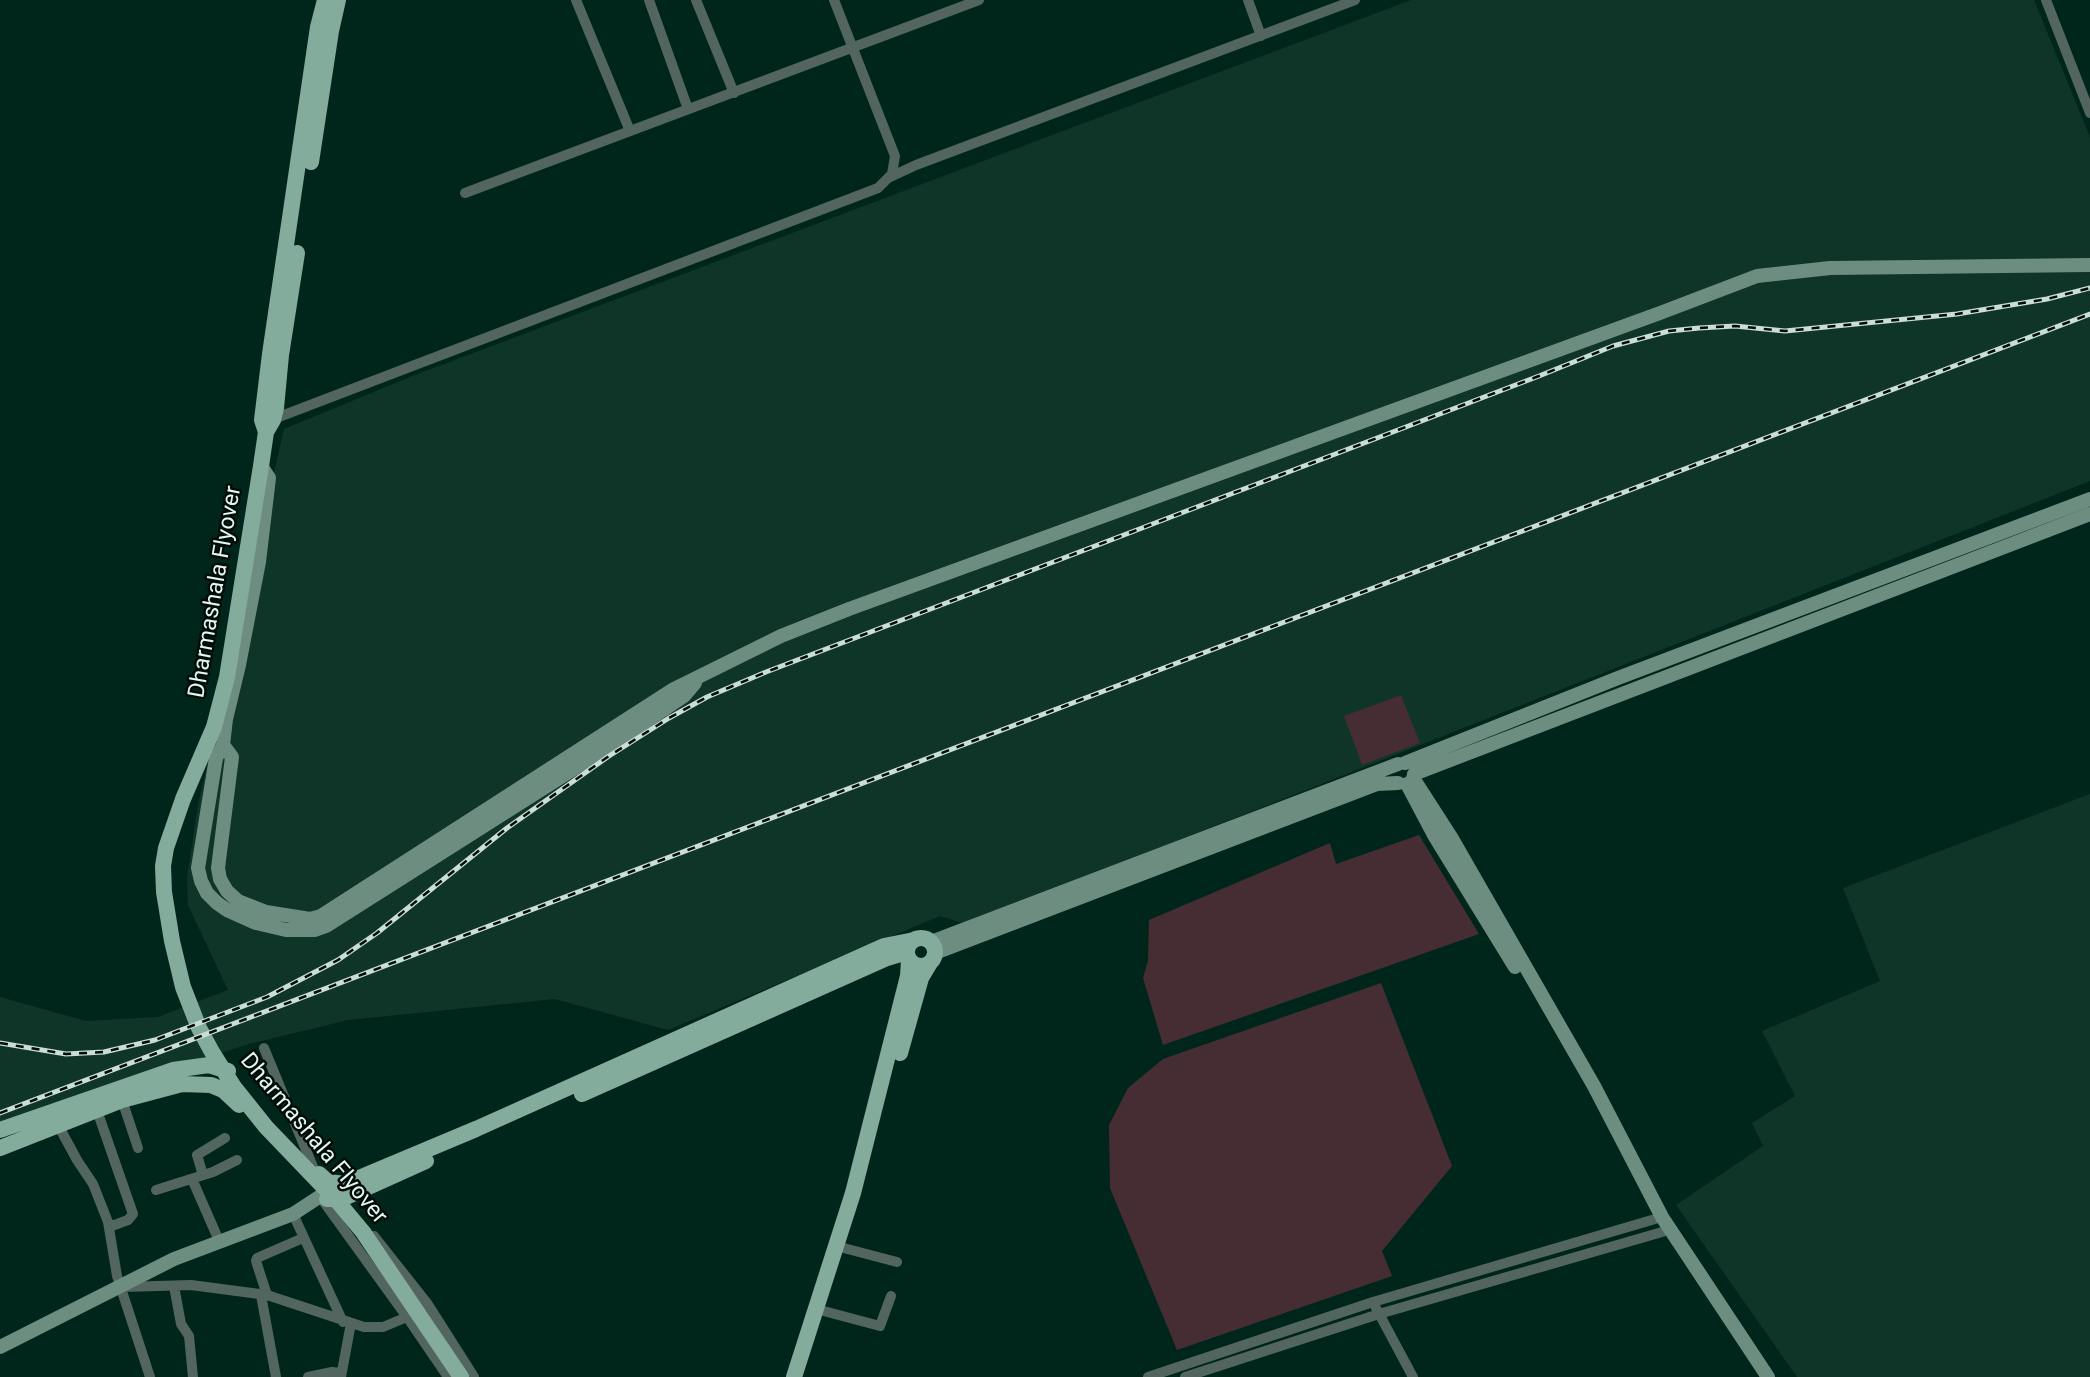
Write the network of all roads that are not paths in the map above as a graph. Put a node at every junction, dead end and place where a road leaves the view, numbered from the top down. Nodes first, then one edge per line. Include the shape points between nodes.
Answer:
1 (325, 0) edge
2 (338, 0) edge
3 (576, 0) edge
4 (649, 0) edge
5 (696, 0) edge
6 (834, 0) edge
7 (1248, 0) edge
8 (1355, 0) edge
9 (2046, 0) edge
10 (974, 1) edge
11 (1261, 36) junction
12 (852, 48) junction
13 (734, 93) junction
14 (688, 109) junction
15 (2090, 113) edge
16 (630, 131) junction
17 (888, 178) junction
18 (465, 193) dead end
19 (2090, 265) edge
20 (267, 424) junction
21 (261, 466) junction
22 (2090, 499) edge
23 (2090, 513) edge
24 (1406, 774) junction
25 (910, 951) junction
26 (932, 953) junction
27 (264, 1048) dead end
28 (122, 1100) junction
29 (100, 1119) dead end
30 (58, 1125) junction
31 (0, 1130) edge
32 (225, 1138) dead end
33 (0, 1148) edge
34 (138, 1148) dead end
35 (237, 1160) dead end
36 (313, 1167) junction
37 (198, 1177) junction
38 (156, 1190) dead end
39 (320, 1198) junction
40 (344, 1198) junction
41 (292, 1214) junction
42 (1662, 1225) junction
43 (109, 1227) junction
44 (303, 1238) junction
45 (220, 1243) junction
46 (841, 1247) junction
47 (897, 1262) dead end
48 (174, 1286) junction
49 (120, 1287) junction
50 (264, 1295) junction
51 (891, 1296) dead end
52 (1373, 1302) junction
53 (426, 1303) junction
54 (821, 1311) junction
55 (1379, 1314) junction
56 (407, 1317) junction
57 (347, 1322) junction
58 (1302, 1325) junction
59 (1306, 1337) junction
60 (0, 1348) edge
61 (341, 1375) edge
62 (150, 1377) edge
63 (192, 1377) edge
64 (276, 1377) edge
65 (308, 1377) edge
66 (448, 1377) edge
67 (461, 1377) edge
68 (474, 1377) edge
69 (794, 1377) edge
70 (806, 1377) edge
71 (1148, 1377) edge
72 (1185, 1377) edge
73 (1413, 1377) edge
74 (1758, 1377) edge
75 (1768, 1377) edge

1 - 20 main road
2 - 20 main road
3 - 16 street
4 - 14 street
5 - 13 street
6 - 12 street
7 - 11 street
8 - 11 street
9 - 15 street
10 - 12 street
11 - 17 street
12 - 13 street
12 - 17 street via 895,156
13 - 14 street
14 - 16 street
16 - 18 street
17 - 20 street via 878,188
19 - 21 street via 1830,268 1757,276 849,609 781,636 699,679 684,696 605,749 315,930 256,923 217,903 207,893 198,868 216,758 223,745 259,562 268,478
20 - 21 main road, Dharmashala Flyover
21 - 67 main road, Dharmashala Flyover via 221,705 166,848 164,892 172,941 199,1028 234,1087 363,1232
22 - 24 street via 1618,678
23 - 24 street
24 - 26 street
24 - 42 street via 1451,837 1594,1086
25 - 26 main road via 920,938
25 - 26 main road via 915,965 923,967
25 - 36 main road via 884,947 345,1184 328,1182
25 - 40 main road
25 - 46 main road via 908,976
26 - 46 main road
27 - 36 street
28 - 30 main road
28 - 34 street
28 - 39 main road via 182,1084 223,1090
29 - 43 street via 133,1214
30 - 33 main road
30 - 43 street via 93,1184
31 - 36 main road via 145,1078 209,1066 224,1069 240,1081
32 - 37 street via 197,1155
35 - 37 street
37 - 38 street
37 - 45 street
39 - 40 main road
39 - 41 street
39 - 56 street
40 - 53 street
41 - 44 street
41 - 45 street
42 - 52 street
42 - 55 street
42 - 74 street
42 - 75 street
43 - 49 street
44 - 50 street via 257,1258
44 - 57 street
45 - 49 street via 174,1259
46 - 47 street
46 - 54 main road
48 - 49 street
48 - 50 street
48 - 63 street via 181,1324 189,1336
49 - 60 street
49 - 62 street
50 - 57 street
50 - 64 street
51 - 54 street via 880,1326
52 - 55 street
52 - 58 street
53 - 56 street
53 - 68 street
54 - 69 main road
54 - 70 main road
55 - 59 street
55 - 73 street
56 - 57 street via 383,1327
56 - 66 street
57 - 61 street
58 - 59 street
58 - 71 street
59 - 72 street
61 - 65 street via 332,1372

